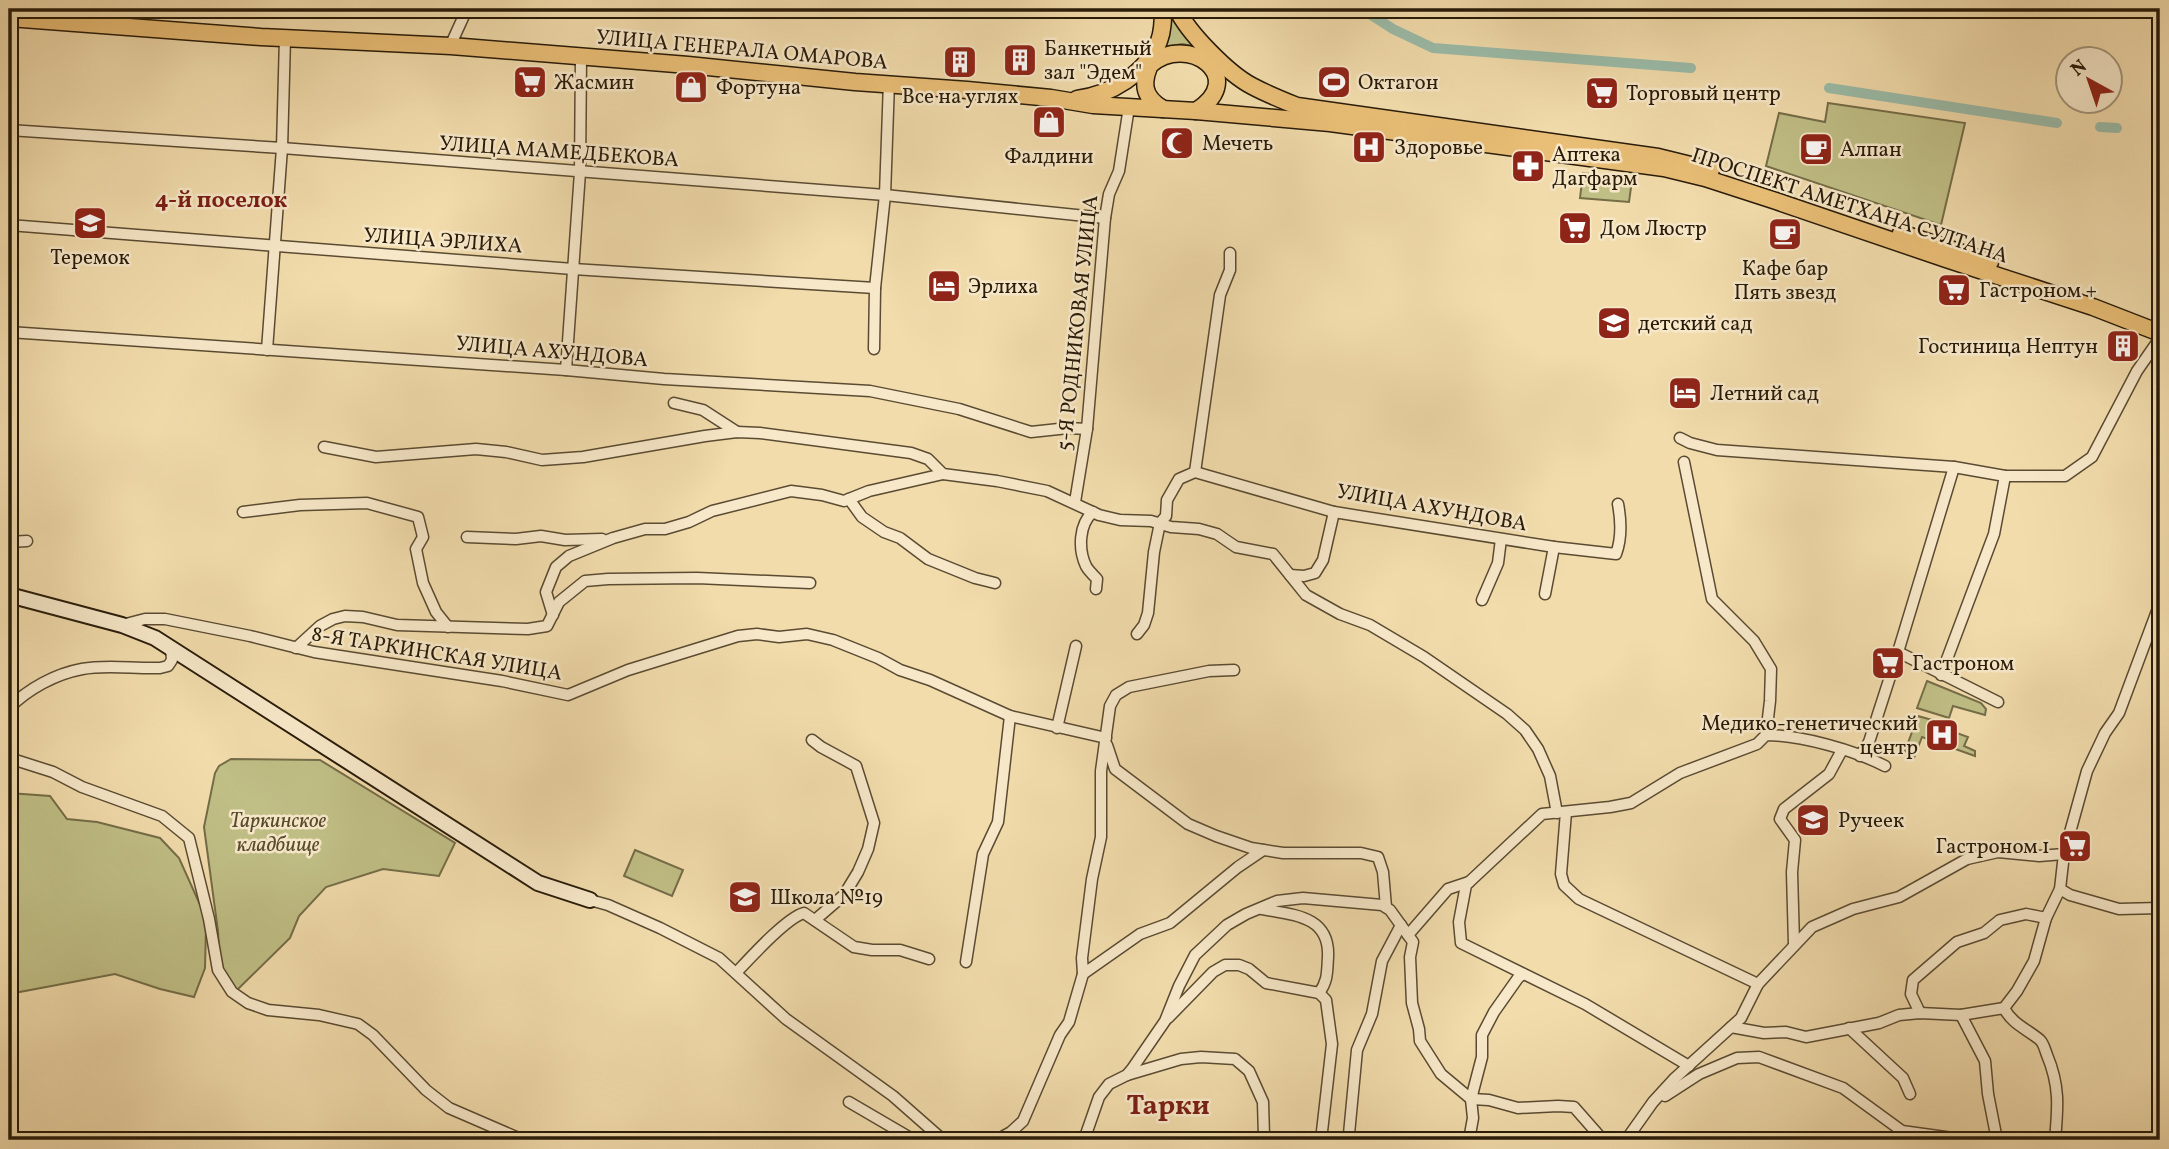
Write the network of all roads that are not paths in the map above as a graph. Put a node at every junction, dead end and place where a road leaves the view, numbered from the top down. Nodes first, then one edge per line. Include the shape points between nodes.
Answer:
1 (467, 9) edge
2 (1163, 9) edge
3 (1177, 9) edge
4 (9, 18) edge
5 (285, 38) junction
6 (451, 44) junction
7 (581, 56) junction
8 (1152, 60) junction
9 (1213, 62) junction
10 (889, 82) junction
11 (1091, 101) junction
12 (1129, 107) junction
13 (1165, 110) junction
14 (1196, 111) junction
15 (1329, 118) junction
16 (1354, 121) junction
17 (9, 131) edge
18 (282, 148) junction
19 (580, 172) junction
20 (884, 195) junction
21 (1105, 218) junction
22 (9, 225) edge
23 (275, 246) junction
24 (1230, 253) dead end
25 (573, 269) junction
26 (874, 288) junction
27 (2160, 323) edge
28 (9, 332) edge
29 (2160, 336) edge
30 (874, 349) dead end
31 (267, 350) junction
32 (566, 370) junction
33 (674, 403) dead end
34 (1087, 429) junction
35 (737, 432) junction
36 (1680, 438) dead end
37 (324, 447) dead end
38 (1684, 462) dead end
39 (1954, 467) junction
40 (1195, 472) junction
41 (943, 474) junction
42 (2005, 476) junction
43 (849, 499) junction
44 (1074, 502) junction
45 (1618, 503) dead end
46 (243, 512) dead end
47 (1093, 512) junction
48 (1334, 512) junction
49 (1160, 523) junction
50 (467, 537) dead end
51 (612, 538) junction
52 (1501, 539) junction
53 (27, 541) dead end
54 (9, 542) edge
55 (1554, 547) junction
56 (1290, 575) junction
57 (810, 583) dead end
58 (995, 583) dead end
59 (1096, 590) dead end
60 (1545, 594) dead end
61 (9, 595) edge
62 (1482, 600) dead end
63 (2160, 603) edge
64 (553, 615) junction
65 (122, 625) junction
66 (448, 627) junction
67 (1137, 634) dead end
68 (1076, 646) dead end
69 (171, 647) junction
70 (296, 648) junction
71 (1898, 652) junction
72 (1234, 670) dead end
73 (1941, 674) junction
74 (1998, 702) dead end
75 (9, 708) edge
76 (1010, 716) junction
77 (1057, 728) junction
78 (1766, 735) junction
79 (1106, 738) junction
80 (812, 740) dead end
81 (1842, 750) junction
82 (1860, 756) junction
83 (9, 758) edge
84 (1885, 766) dead end
85 (1562, 812) junction
86 (1263, 850) junction
87 (2064, 854) junction
88 (1469, 882) junction
89 (2060, 889) junction
90 (590, 900) joint
91 (1386, 907) junction
92 (1262, 908) junction
93 (2160, 908) edge
94 (2046, 918) junction
95 (815, 920) junction
96 (1401, 925) junction
97 (1408, 935) junction
98 (1794, 944) junction
99 (929, 960) dead end
100 (966, 962) dead end
101 (736, 973) junction
102 (1083, 974) junction
103 (1523, 974) junction
104 (1758, 984) junction
105 (1319, 993) junction
106 (2004, 1008) junction
107 (1920, 1013) junction
108 (1961, 1016) junction
109 (1166, 1021) junction
110 (1731, 1027) junction
111 (1849, 1028) junction
112 (1689, 1066) junction
113 (1127, 1076) junction
114 (1910, 1094) dead end
115 (1471, 1098) junction
116 (849, 1102) dead end
117 (1653, 1102) junction
118 (1941, 1138) edge
119 (523, 1140) edge
120 (914, 1140) edge
121 (943, 1140) edge
122 (997, 1140) edge
123 (1084, 1140) edge
124 (1261, 1140) edge
125 (1321, 1140) edge
126 (1350, 1140) edge
127 (1469, 1140) edge
128 (1603, 1140) edge
129 (1626, 1140) edge
130 (1967, 1140) edge
131 (1997, 1140) edge
132 (2055, 1140) edge

1 - 6 street
2 - 8 main road via 1162,31
3 - 9 main road
4 - 5 main road, УЛИЦА ГЕНЕРАЛА ОМАРОВА
5 - 6 main road, УЛИЦА ГЕНЕРАЛА ОМАРОВА
5 - 7 main road, УЛИЦА ГЕНЕРАЛА ОМАРОВА
5 - 18 street
6 - 7 main road, УЛИЦА ГЕНЕРАЛА ОМАРОВА
7 - 10 main road, УЛИЦА ГЕНЕРАЛА ОМАРОВА
7 - 19 street
8 - 9 main road via 1179,54
8 - 11 main road
8 - 13 main road via 1145,79 1149,98
9 - 14 main road via 1217,83 1212,98
9 - 15 main road via 1253,87
10 - 11 main road, УЛИЦА ГЕНЕРАЛА ОМАРОВА
10 - 20 street
11 - 12 main road, УЛИЦА ГЕНЕРАЛА ОМАРОВА
12 - 13 main road, УЛИЦА ГЕНЕРАЛА ОМАРОВА
12 - 21 street, 5-Я РОДНИКОВАЯ УЛИЦА via 1119,171
13 - 14 main road
14 - 15 main road via 1270,119
15 - 16 main road
16 - 27 main road via 1658,157 1700,166
16 - 29 main road, ПРОСПЕКТ АМЕТХАНА СУЛТАНА via 1704,178 2093,307
17 - 18 street, УЛИЦА МАМЕДБЕКОВА
18 - 19 street, УЛИЦА МАМЕДБЕКОВА
18 - 23 street
19 - 20 street, УЛИЦА МАМЕДБЕКОВА
19 - 25 street
20 - 21 street, УЛИЦА МАМЕДБЕКОВА
20 - 26 street
21 - 34 street, 5-Я РОДНИКОВАЯ УЛИЦА
22 - 23 street, УЛИЦА ЭРЛИХА
23 - 25 street, УЛИЦА ЭРЛИХА
23 - 31 street
24 - 40 street
25 - 26 street, УЛИЦА ЭРЛИХА
25 - 32 street
26 - 30 street
28 - 31 street, УЛИЦА АХУНДОВА
29 - 42 street via 2092,457 2065,476
31 - 32 street, УЛИЦА АХУНДОВА
32 - 34 street, УЛИЦА АХУНДОВА via 870,391 959,409 1031,432
33 - 35 street via 703,410
34 - 44 street, 5-Я РОДНИКОВАЯ УЛИЦА
35 - 37 street via 542,460 476,449 376,457
35 - 41 street via 911,453 928,459
36 - 39 street via 1717,450
38 - 78 street via 1712,599 1754,641 1771,669
39 - 42 street
39 - 71 street
40 - 48 street, УЛИЦА АХУНДОВА
40 - 49 street via 1179,479
41 - 43 street
41 - 44 street via 1047,491
42 - 73 street via 1994,534
43 - 51 street via 791,491 712,511 666,529
43 - 58 street via 862,517 928,559
44 - 47 street
45 - 55 street, УЛИЦА АХУНДОВА via 1621,520 1616,554
46 - 66 street via 367,503 418,517 423,537 416,549 423,583
47 - 49 street via 1120,520
47 - 59 street via 1082,527 1082,548 1086,566 1097,579
48 - 52 street, УЛИЦА АХУНДОВА
48 - 56 street via 1323,560 1315,573
49 - 56 street via 1199,529 1236,547 1273,554
49 - 67 street via 1148,613
50 - 51 street
51 - 64 street via 569,556 556,567 547,592
52 - 55 street, УЛИЦА АХУНДОВА
52 - 62 street via 1498,563
53 - 54 street
55 - 60 street
56 - 85 street via 1306,595 1370,625 1507,714 1538,749
57 - 64 street via 685,578 585,581 559,602
61 - 65 street
63 - 87 street via 2119,713 2087,771
64 - 66 street via 547,626 528,629
65 - 69 street
65 - 70 street, 8-Я ТАРКИНСКАЯ УЛИЦА via 165,619
66 - 70 street via 345,616 320,626
68 - 77 street
69 - 75 street via 168,666 80,669 43,682
69 - 90 street via 538,883
70 - 76 street, 8-Я ТАРКИНСКАЯ УЛИЦА via 568,695 628,670 738,636 807,634 878,658
71 - 73 street
71 - 82 street
72 - 79 street via 1129,687 1116,695 1111,706
73 - 74 street
76 - 77 street, 8-Я ТАРКИНСКАЯ УЛИЦА
76 - 100 street via 998,822 984,854
77 - 79 street, 8-Я ТАРКИНСКАЯ УЛИЦА
78 - 81 street
78 - 85 street via 1757,744 1680,773 1631,803
79 - 86 street via 1115,769 1188,824
79 - 102 street via 1101,837
80 - 95 street via 856,766 874,823 858,872 844,895
81 - 82 street
81 - 98 street via 1829,774 1784,809 1780,819 1795,840
82 - 84 street
83 - 119 street via 162,816 189,838 218,970 232,992 268,1010 358,1024 449,1108
85 - 88 street via 1542,814
85 - 104 street via 1561,874 1564,885 1578,899
86 - 91 street via 1378,857
86 - 102 street via 1170,923 1140,934
87 - 89 street
87 - 98 street via 1998,852 1967,859 1899,897 1827,919
88 - 97 street via 1448,889
88 - 103 street via 1459,922 1461,943
89 - 93 street via 2119,909
89 - 94 street
90 - 101 street via 660,928 719,958
91 - 92 street via 1303,898
91 - 96 street
92 - 105 street via 1299,916 1320,927 1329,942 1327,982
92 - 109 street via 1227,925 1195,956
94 - 106 street via 2034,961
94 - 107 street via 2026,914 2000,920 1984,933 1956,942 1913,980 1911,994
95 - 99 street via 854,947 900,950
95 - 101 street via 804,913 797,915
96 - 97 street
96 - 126 street via 1382,961 1372,1014 1357,1050
97 - 115 street via 1413,943 1409,957 1412,1003 1420,1041 1441,1074
98 - 104 street
101 - 121 street via 786,1019 893,1096
102 - 122 street via 1069,1022 1023,1121
103 - 112 street via 1585,1004
103 - 115 street via 1482,1035 1482,1057
104 - 110 street via 1741,1018
105 - 109 street via 1266,983 1239,965 1225,965
105 - 125 street via 1326,1000 1332,1044
106 - 108 street
106 - 132 street via 2042,1042 2051,1064 2058,1089
107 - 108 street
107 - 111 street
108 - 131 street via 1985,1061
109 - 113 street
110 - 111 street via 1806,1037
110 - 112 street
111 - 114 street via 1903,1078
112 - 117 street
113 - 123 street via 1109,1084 1099,1097
113 - 124 street via 1181,1059 1235,1059 1249,1071 1263,1102
115 - 127 street
115 - 128 street via 1518,1108 1574,1107
116 - 120 street
117 - 118 street via 1699,1073 1737,1058 1759,1057 1843,1088 1902,1131
117 - 129 street
118 - 130 street

